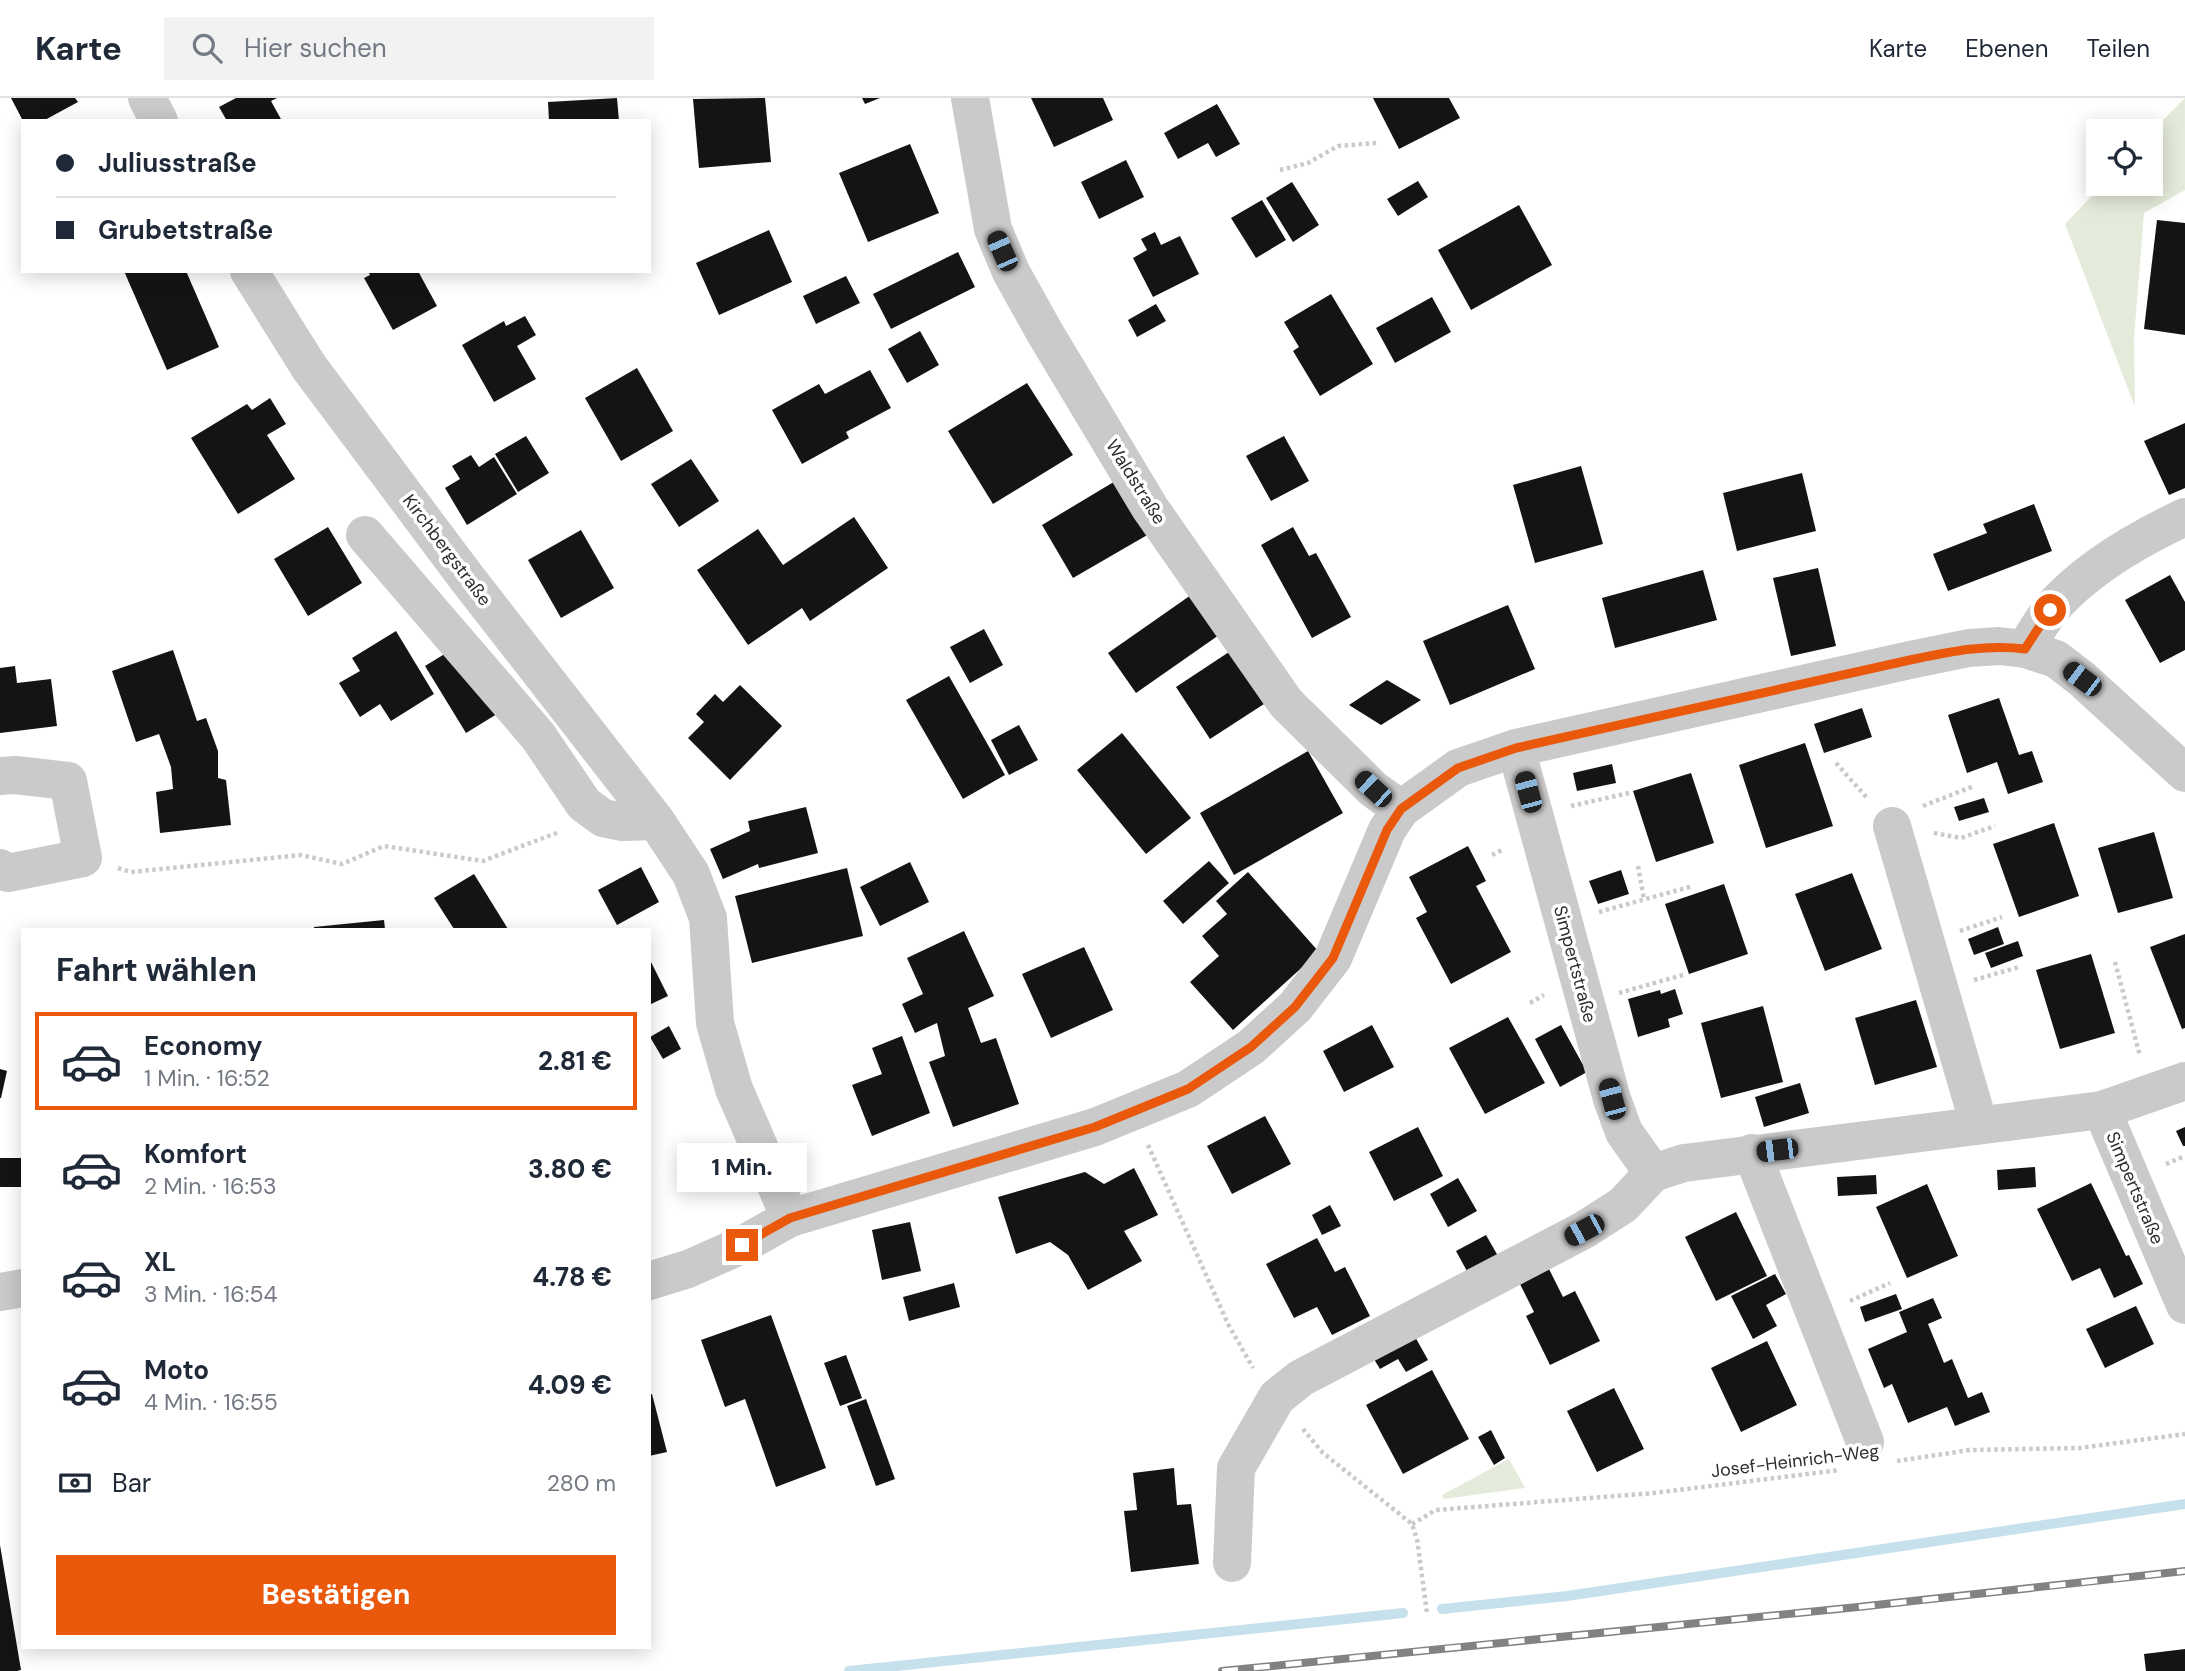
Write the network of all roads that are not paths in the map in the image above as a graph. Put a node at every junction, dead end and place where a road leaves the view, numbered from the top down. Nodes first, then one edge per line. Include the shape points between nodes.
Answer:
1 (147, 98) edge
2 (970, 98) edge
3 (158, 119) edge
4 (250, 273) edge
5 (2185, 516) edge
6 (365, 535) dead end
7 (2025, 649) junction
8 (1516, 748) junction
9 (2185, 773) edge
10 (0, 776) edge
11 (1401, 809) junction
12 (656, 821) junction
13 (1892, 826) road end
14 (0, 868) edge
15 (2167, 1087) edge
16 (2102, 1110) junction
17 (1979, 1125) junction
18 (1752, 1153) junction
19 (1653, 1173) junction
20 (790, 1218) junction
21 (651, 1279) edge
22 (21, 1288) edge
23 (0, 1292) edge
24 (2185, 1305) edge
25 (1866, 1458) road end
26 (1233, 1563) dead end

1 - 3 street
2 - 11 street, Waldstraße via 993,229 1007,261 1150,508 1286,703 1373,789
4 - 12 street, Kirchbergstraße via 309,366
5 - 7 street via 2075,584 2050,610
6 - 12 street via 538,736 584,804 603,818
7 - 8 street via 1999,646 1934,655
7 - 9 street via 2056,659 2082,679
8 - 11 street via 1458,768
8 - 19 street, Simpertstraße via 1612,1099 1624,1132
10 - 14 street via 68,782 83,858 8,873
11 - 20 street via 1383,838 1333,958 1295,1007 1251,1047 1188,1089 1133,1112
12 - 20 street, Kirchbergstraße via 691,874 708,918 715,1023 733,1089
13 - 17 street
15 - 16 street, Simpertstraße
16 - 17 street, Simpertstraße
16 - 24 street, Simpertstraße
17 - 18 street, Simpertstraße
18 - 19 street, Simpertstraße via 1684,1163
18 - 25 street
19 - 26 street, Simpertstraße via 1623,1205 1584,1230 1301,1378 1277,1397 1236,1468
20 - 21 street via 688,1269
22 - 23 street

